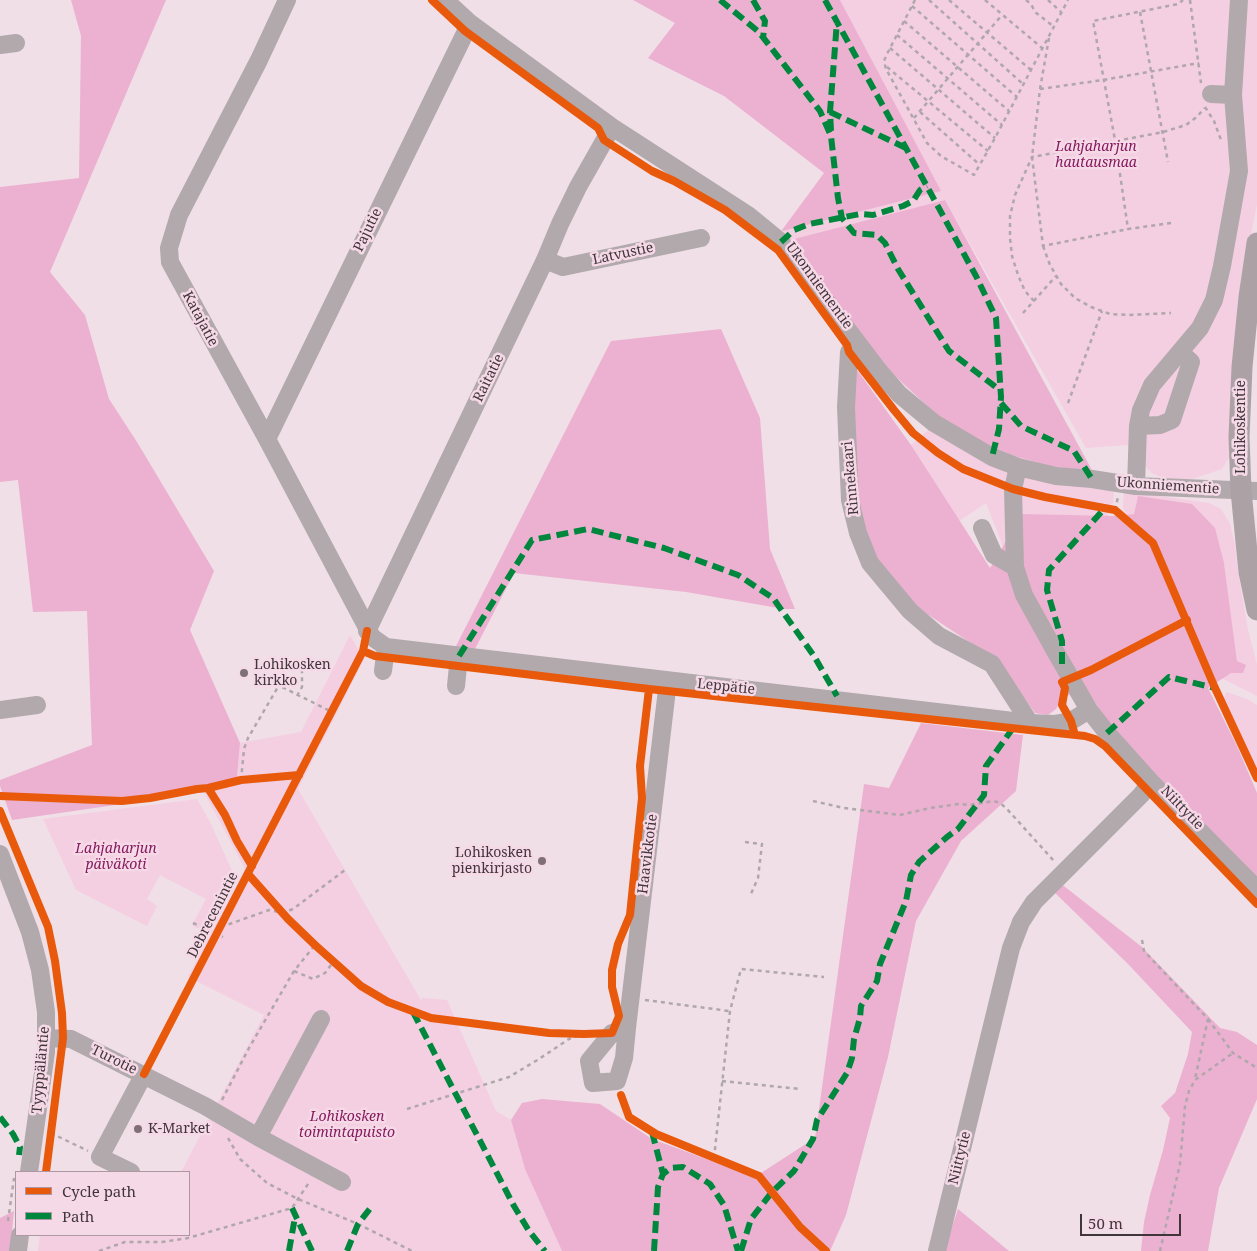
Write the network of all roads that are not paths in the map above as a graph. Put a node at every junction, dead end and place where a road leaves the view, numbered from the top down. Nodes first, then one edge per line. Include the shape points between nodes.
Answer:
1 (287, 0) edge
2 (445, 0) edge
3 (1239, 0) edge
4 (470, 23) junction
5 (1233, 95) junction
6 (1206, 98) road end
7 (612, 127) junction
8 (701, 238) dead end
9 (1257, 243) edge
10 (545, 260) junction
11 (858, 343) junction
12 (1180, 352) junction
13 (1138, 426) junction
14 (267, 439) junction
15 (1018, 467) junction
16 (1127, 484) junction
17 (1249, 491) edge
18 (982, 528) dead end
19 (1015, 567) junction
20 (1257, 610) edge
21 (367, 631) junction
22 (386, 647) junction
23 (459, 656) junction
24 (383, 671) dead end
25 (668, 681) junction
26 (456, 686) dead end
27 (37, 705) dead end
28 (0, 710) edge
29 (1089, 710) junction
30 (1030, 723) junction
31 (1151, 782) junction
32 (0, 854) edge
33 (1257, 889) edge
34 (321, 1018) dead end
35 (620, 1030) junction
36 (47, 1038) junction
37 (144, 1074) junction
38 (258, 1137) junction
39 (22, 1171) edge
40 (129, 1171) edge
41 (342, 1182) dead end
42 (20, 1236) edge
43 (18, 1251) edge
44 (937, 1251) edge

1 - 14 street, Katajatie via 260,60 179,215 169,248 170,262
2 - 4 street, Ukonniementie
3 - 5 street
4 - 7 street, Ukonniementie
4 - 14 street, Pajutie
5 - 6 street
5 - 12 street via 1239,171 1222,266 1214,300 1200,328
7 - 10 street, Raitatie via 578,187
7 - 11 street, Ukonniementie via 748,216 780,242
8 - 10 street, Latvustie via 563,267
9 - 17 main road, Lohikoskentie via 1242,367 1239,437
10 - 21 street, Raitatie
11 - 15 street, Ukonniementie via 899,394 934,422 992,456
11 - 30 street, Rinnekaari via 849,352 846,407 850,500 870,563 910,611 939,636 992,664
12 - 13 street via 1152,385
12 - 13 street via 1190,362 1172,420 1160,425
13 - 16 street
14 - 21 street, Katajatie
15 - 16 street, Ukonniementie via 1056,476
15 - 19 street, Niittytie via 1013,488
16 - 17 street, Ukonniementie
17 - 20 main road, Lohikoskentie via 1249,572
18 - 19 street via 994,555
19 - 29 street, Niittytie via 1024,595
21 - 22 street
22 - 23 street, Leppätie
22 - 24 street
23 - 25 street, Leppätie
23 - 26 street
25 - 30 street, Leppätie
25 - 35 street, Haavikkotie via 631,998
27 - 28 street
29 - 30 street, Leppätie via 1071,721
29 - 31 street, Niittytie
31 - 33 street, Niittytie
31 - 44 street, Niittytie via 1034,902 1021,922 1011,948
32 - 36 street, Tyyppäläntie via 23,910 37,958
34 - 38 street
35 - 35 street, Haavikkotie via 624,1058 619,1088 592,1082 589,1061
36 - 37 street, Turotie via 71,1039
36 - 39 street, Tyyppäläntie
37 - 38 street, Turotie
37 - 40 street via 100,1157
38 - 41 street, Turotie
42 - 43 street

